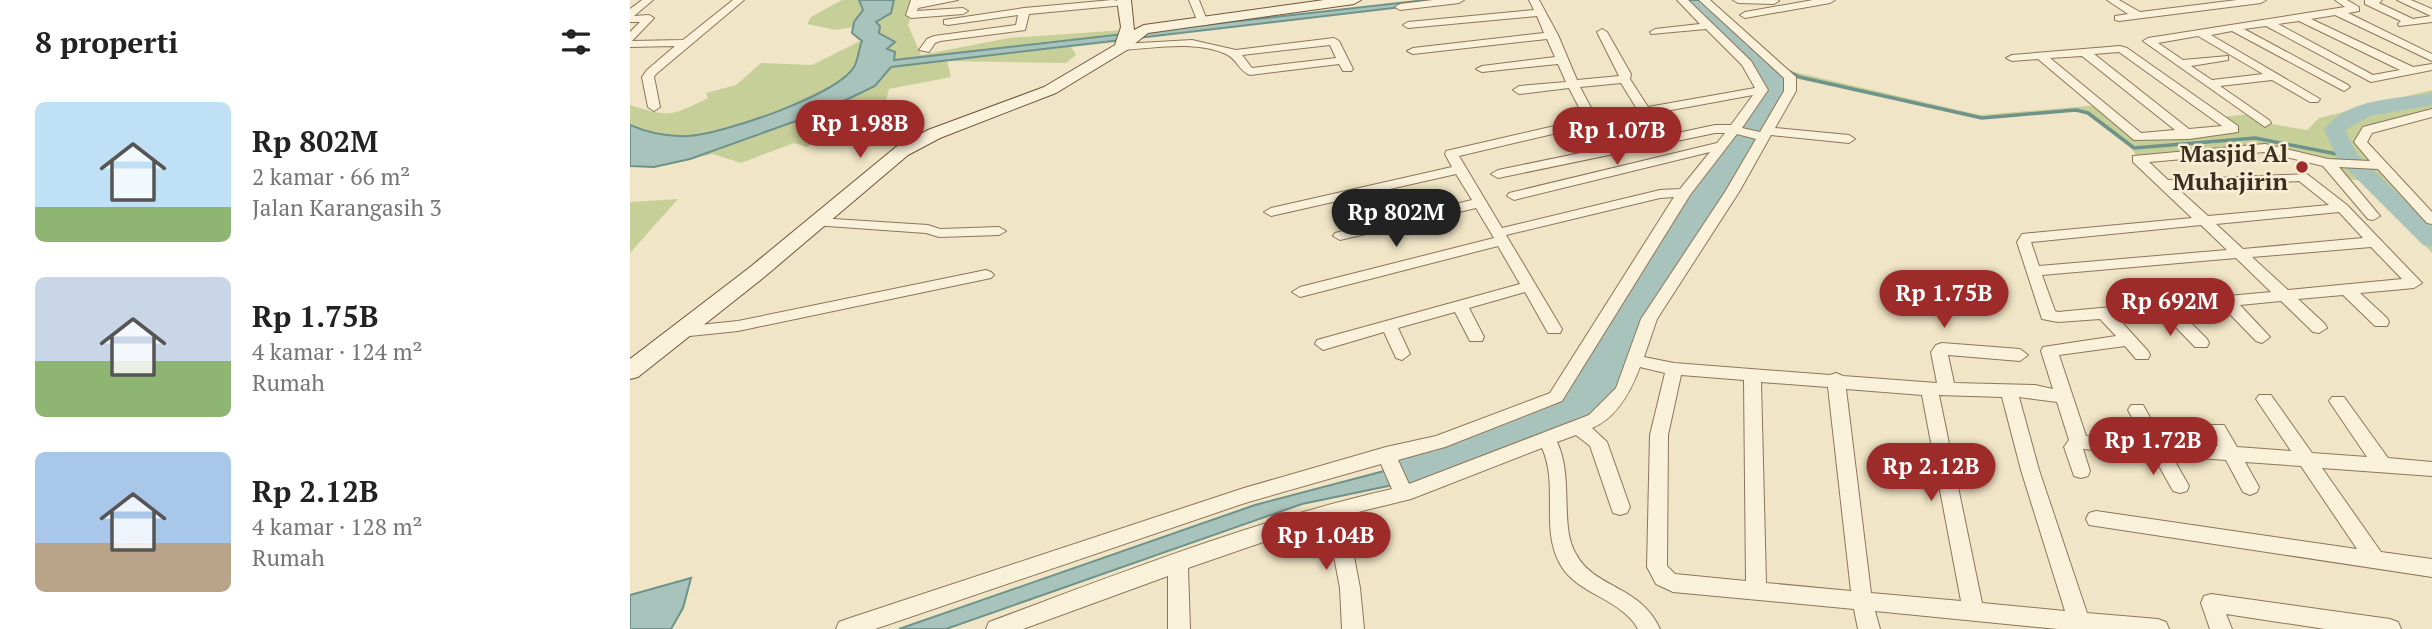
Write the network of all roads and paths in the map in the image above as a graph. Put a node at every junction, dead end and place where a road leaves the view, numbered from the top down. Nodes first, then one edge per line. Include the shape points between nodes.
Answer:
1 (648, 0) edge
2 (739, 0) edge
3 (953, 0) edge
4 (1194, 0) edge
5 (1354, 0) edge
6 (1459, 0) edge
7 (1534, 0) edge
8 (1682, 0) edge
9 (1704, 0) edge
10 (1830, 0) edge
11 (2112, 0) edge
12 (2261, 0) edge
13 (2340, 0) edge
14 (2377, 0) edge
15 (2402, 0) edge
16 (1124, 1) edge
17 (1438, 1) edge
18 (1744, 1) edge
19 (915, 3) edge
20 (1810, 3) junction
21 (1400, 7) dead end
22 (990, 9) dead end
23 (1024, 11) junction
24 (1541, 13) junction
25 (2339, 13) junction
26 (2137, 15) junction
27 (2432, 16) edge
28 (630, 17) edge
29 (2119, 18) dead end
30 (2301, 18) junction
31 (948, 22) dead end
32 (2411, 22) junction
33 (1203, 23) junction
34 (2268, 23) junction
35 (1408, 25) dead end
36 (1709, 26) junction
37 (2395, 26) dead end
38 (1128, 27) junction
39 (2234, 28) junction
40 (1602, 32) dead end
41 (1656, 32) dead end
42 (2200, 33) junction
43 (1553, 35) junction
44 (630, 38) edge
45 (684, 43) junction
46 (630, 44) edge
47 (1122, 47) junction
48 (925, 50) dead end
49 (1413, 51) dead end
50 (2084, 52) junction
51 (1235, 53) junction
52 (2041, 56) junction
53 (2012, 58) dead end
54 (2224, 58) dead end
55 (2432, 58) edge
56 (1561, 60) junction
57 (2180, 64) junction
58 (2432, 67) edge
59 (1482, 69) dead end
60 (2411, 71) junction
61 (2275, 76) junction
62 (1624, 79) junction
63 (2210, 84) junction
64 (1571, 86) junction
65 (2344, 88) dead end
66 (1519, 90) dead end
67 (1762, 90) junction
68 (2314, 99) dead end
69 (654, 107) dead end
70 (1643, 111) junction
71 (2432, 116) edge
72 (1592, 121) junction
73 (2265, 123) dead end
74 (2406, 123) dead end
75 (1577, 125) junction
76 (1732, 129) junction
77 (1766, 134) junction
78 (1849, 139) dead end
79 (2197, 142) junction
80 (1720, 146) junction
81 (1593, 155) junction
82 (2334, 164) junction
83 (2378, 165) junction
84 (1459, 169) junction
85 (1498, 174) dead end
86 (1602, 174) junction
87 (2165, 184) junction
88 (1684, 193) junction
89 (1514, 196) dead end
90 (1478, 203) junction
91 (2342, 208) junction
92 (1271, 212) dead end
93 (2372, 216) dead end
94 (2432, 219) edge
95 (2203, 220) junction
96 (818, 222) junction
97 (999, 231) dead end
98 (1340, 236) dead end
99 (1499, 237) junction
100 (2374, 242) junction
101 (2239, 254) junction
102 (2034, 271) junction
103 (986, 275) dead end
104 (1529, 286) junction
105 (2347, 290) junction
106 (1300, 292) dead end
107 (2285, 296) junction
108 (2227, 301) junction
109 (1460, 306) junction
110 (2166, 307) junction
111 (2104, 313) junction
112 (2381, 322) dead end
113 (1389, 327) junction
114 (2319, 328) dead end
115 (1554, 329) dead end
116 (680, 332) junction
117 (1476, 337) dead end
118 (2262, 337) dead end
119 (2129, 340) junction
120 (2201, 343) dead end
121 (1322, 344) dead end
122 (1402, 354) dead end
123 (2020, 355) dead end
124 (2142, 355) dead end
125 (1637, 360) junction
126 (1674, 369) junction
127 (630, 370) edge
128 (1752, 375) junction
129 (1836, 379) junction
130 (1938, 389) junction
131 (2009, 392) junction
132 (2063, 397) junction
133 (2265, 399) dead end
134 (2338, 401) dead end
135 (2137, 410) dead end
136 (1578, 427) junction
137 (2218, 430) dead end
138 (1547, 439) junction
139 (2079, 442) junction
140 (2161, 450) junction
141 (2231, 451) junction
142 (1386, 454) junction
143 (2307, 457) junction
144 (2381, 462) junction
145 (2432, 468) edge
146 (2081, 471) dead end
147 (2180, 486) dead end
148 (2250, 487) dead end
149 (1404, 494) junction
150 (1620, 507) dead end
151 (1335, 510) junction
152 (2096, 519) dead end
153 (2375, 559) junction
154 (1178, 564) junction
155 (2432, 568) edge
156 (1756, 589) junction
157 (1862, 600) junction
158 (1973, 610) junction
159 (2079, 622) junction
160 (2036, 624) edge
161 (2331, 624) edge
162 (847, 629) edge
163 (997, 629) edge
164 (1179, 629) edge
165 (1353, 629) edge
166 (1649, 629) edge
167 (1869, 629) edge
168 (2158, 629) edge
169 (2221, 629) edge
170 (2390, 629) edge

1 - 28 street
2 - 45 street via 721,19
3 - 19 street
4 - 33 street
5 - 33 street
6 - 17 street
7 - 24 street
8 - 36 street
9 - 77 street via 1790,77 1789,94
10 - 20 street
11 - 26 street
12 - 26 street
13 - 25 street via 2355,9
14 - 32 street via 2370,2
15 - 27 street
16 - 23 street
16 - 38 street
17 - 21 street
18 - 20 street
18 - 20 street via 1751,14
19 - 22 street via 911,15
23 - 31 street
23 - 48 street via 1021,28 934,39
24 - 35 street
24 - 43 street
25 - 30 street
25 - 55 street
26 - 29 street
27 - 32 street
28 - 44 street via 649,18
30 - 34 street
30 - 60 street
32 - 37 street
33 - 38 street
33 - 47 street via 1144,29
34 - 39 street
34 - 60 street via 2371,79
36 - 41 street
36 - 67 street via 1747,63
38 - 47 street
39 - 42 street
39 - 65 street
40 - 62 street
42 - 57 street via 2148,41
42 - 61 street
43 - 49 street
43 - 56 street
45 - 46 street
45 - 69 street via 648,76
47 - 51 street via 1197,45
47 - 96 street via 1050,90 915,142
50 - 52 street
50 - 79 street
50 - 79 street via 2127,51 2234,129
51 - 51 street via 1250,72 1345,64 1336,43 1328,41
52 - 53 street
52 - 79 street via 2138,137
54 - 57 street
56 - 59 street
56 - 64 street
57 - 63 street
58 - 60 street
61 - 63 street
61 - 68 street
62 - 64 street
62 - 70 street
63 - 73 street
64 - 66 street
64 - 72 street
67 - 70 street
67 - 76 street
70 - 72 street
71 - 74 street
71 - 83 street via 2385,124 2361,136 2360,142
72 - 75 street
75 - 81 street
75 - 84 street via 1456,152 1451,157
76 - 77 street
76 - 80 street
76 - 81 street
77 - 78 street
77 - 125 street via 1649,319
79 - 82 street via 2265,148
79 - 87 street via 2138,159
80 - 86 street
80 - 88 street
81 - 85 street
81 - 86 street
82 - 83 street
82 - 93 street
83 - 94 street
84 - 90 street
84 - 92 street
86 - 89 street
87 - 91 street via 2295,175
87 - 95 street
88 - 99 street via 1660,194
88 - 142 street via 1556,397 1439,442
90 - 98 street
90 - 99 street
91 - 95 street
91 - 100 street
95 - 101 street
95 - 102 street via 2027,237 2024,242
96 - 97 street via 939,233
96 - 116 street
99 - 104 street
99 - 106 street
100 - 101 street
100 - 105 street via 2414,283
101 - 102 street
101 - 107 street
102 - 111 street via 2050,316
103 - 116 street via 738,326
104 - 109 street
104 - 115 street
105 - 107 street
105 - 112 street
107 - 108 street
107 - 114 street
108 - 110 street
108 - 118 street
109 - 113 street
109 - 117 street
110 - 111 street
110 - 120 street
111 - 119 street
113 - 121 street
113 - 122 street
116 - 127 street
119 - 124 street
119 - 132 street via 2049,351
123 - 130 street via 1942,349
125 - 126 street
125 - 136 street via 1623,391 1595,420
126 - 128 street
126 - 156 street via 1659,435 1657,567 1663,578 1673,583
128 - 129 street
128 - 156 street
129 - 130 street
129 - 157 street
130 - 131 street
130 - 158 street
131 - 132 street
131 - 159 street
132 - 139 street
133 - 143 street
134 - 144 street
135 - 140 street
136 - 138 street
136 - 150 street via 1598,442
137 - 141 street
138 - 149 street
138 - 166 street via 1556,455 1563,545 1569,561 1634,607
139 - 140 street
139 - 146 street via 2073,447
140 - 141 street
140 - 147 street
141 - 143 street
141 - 148 street
142 - 149 street
142 - 162 street via 1244,496
143 - 144 street
143 - 153 street
144 - 145 street
149 - 151 street
151 - 154 street
151 - 165 street
152 - 153 street
153 - 155 street
154 - 163 street
154 - 164 street
156 - 157 street
157 - 158 street
157 - 167 street
158 - 160 street
159 - 160 street
159 - 168 street
161 - 169 street via 2211,603
161 - 170 street

